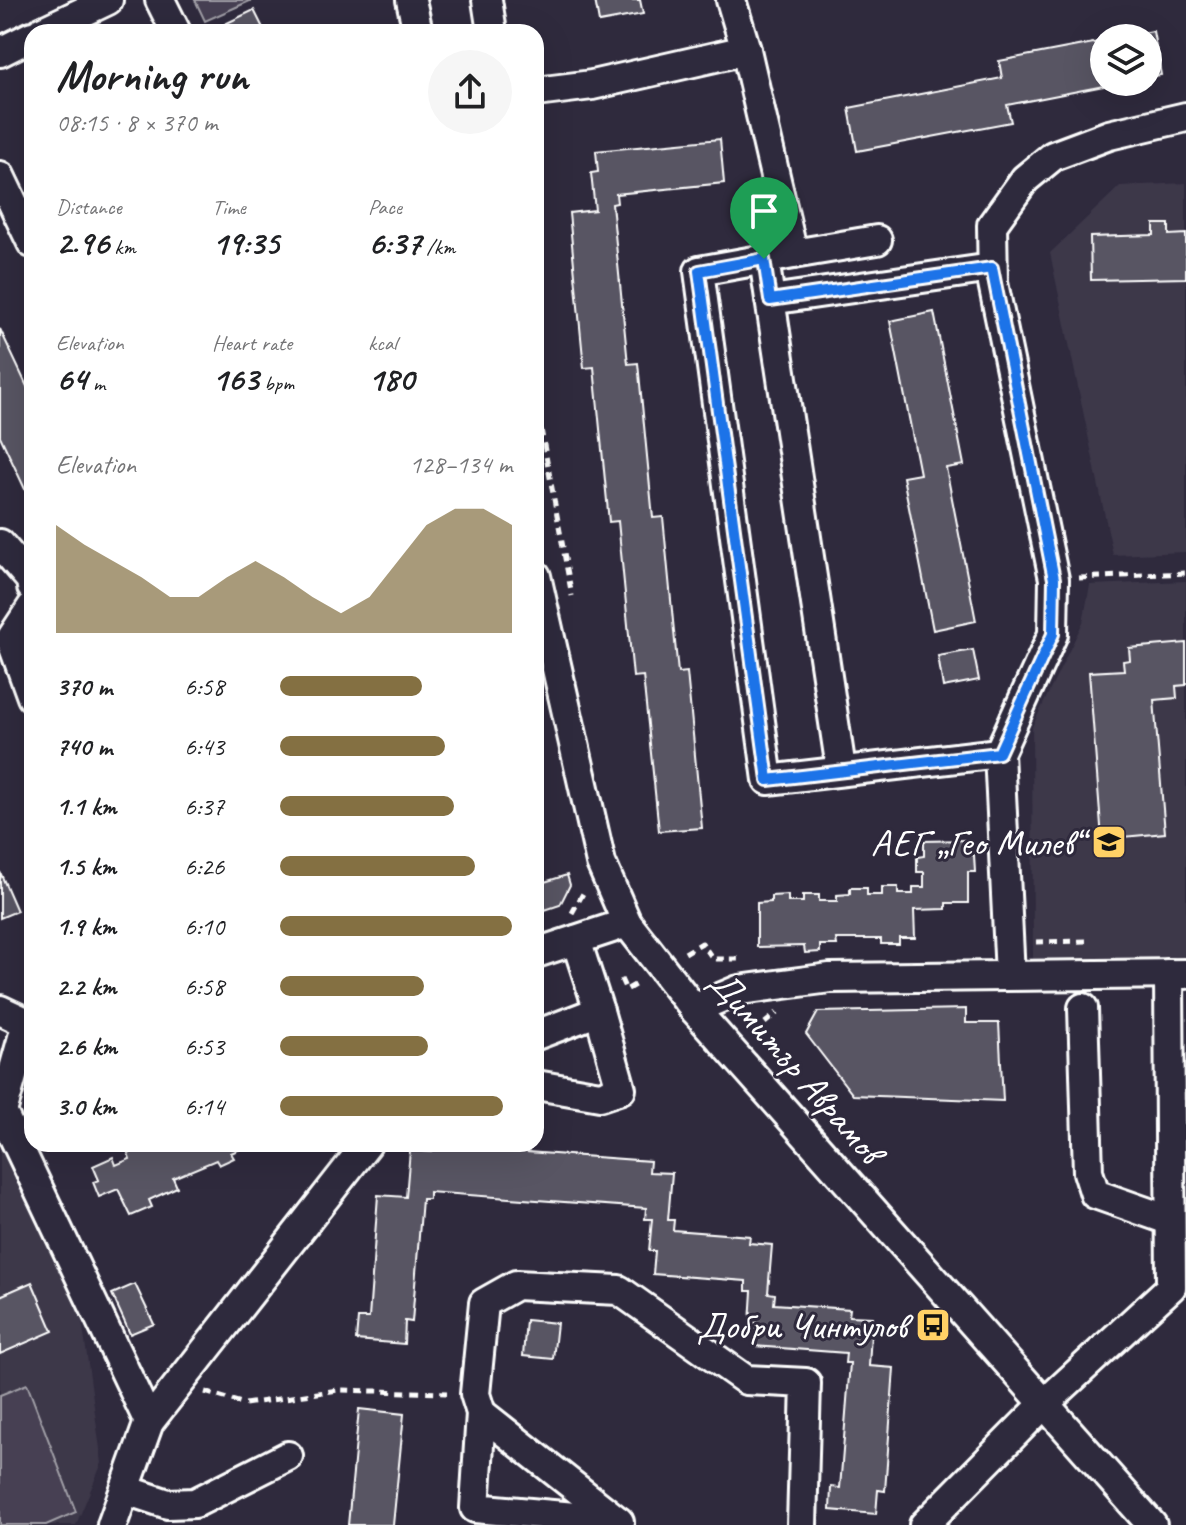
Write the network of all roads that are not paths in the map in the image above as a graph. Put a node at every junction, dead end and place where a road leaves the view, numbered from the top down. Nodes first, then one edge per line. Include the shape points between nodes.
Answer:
1 (108, 0) edge
2 (160, 0) edge
3 (411, 0) edge
4 (487, 0) edge
5 (731, 0) edge
6 (58, 24) edge
7 (172, 24) edge
8 (416, 24) edge
9 (491, 24) edge
10 (24, 40) edge
11 (746, 50) junction
12 (0, 52) edge
13 (544, 91) edge
14 (1186, 117) edge
15 (2, 186) edge
16 (24, 228) edge
17 (877, 240) dead end
18 (793, 254) junction
19 (764, 259) junction
20 (992, 268) junction
21 (770, 300) junction
22 (0, 544) edge
23 (24, 572) edge
24 (544, 611) edge
25 (24, 619) edge
26 (24, 675) edge
27 (999, 753) junction
28 (841, 769) junction
29 (627, 923) junction
30 (576, 940) junction
31 (544, 950) edge
32 (1177, 974) edge
33 (1010, 975) junction
34 (1083, 1008) dead end
35 (694, 1009) junction
36 (0, 1010) edge
37 (599, 1011) junction
38 (24, 1021) edge
39 (544, 1032) edge
40 (24, 1043) edge
41 (544, 1086) edge
42 (361, 1152) edge
43 (1169, 1220) junction
44 (478, 1403) junction
45 (1044, 1404) junction
46 (149, 1422) junction
47 (288, 1456) dead end
48 (126, 1490) junction
49 (620, 1523) edge
50 (112, 1525) edge
51 (802, 1525) edge
52 (924, 1525) edge
53 (1152, 1525) edge

1 - 6 street
2 - 7 street
3 - 8 street
4 - 9 street
5 - 11 street
10 - 12 street
11 - 13 street
11 - 18 street
14 - 20 street via 1109,135 1053,156 1025,179 992,225
15 - 16 street
17 - 18 street
18 - 19 street
19 - 21 street
19 - 28 street via 699,271 768,780
20 - 21 street
20 - 27 street via 1054,579 1053,634
21 - 28 street
22 - 23 street
24 - 29 street, Димитър Аврамов via 601,863
25 - 26 street via 11,639
27 - 28 street
27 - 33 street
29 - 30 street
29 - 35 street, Димитър Аврамов
30 - 31 street
30 - 37 street
32 - 33 street
32 - 43 street
33 - 35 street via 830,978 739,990
34 - 43 street via 1088,1172 1095,1194
35 - 45 street, Димитър Аврамов
36 - 38 street
37 - 39 street
37 - 41 street via 621,1089 600,1096
40 - 46 street via 2,1112
42 - 46 street
43 - 45 street via 1171,1287
44 - 49 street
44 - 49 street via 475,1508
44 - 51 street via 484,1303 516,1285 619,1290 746,1380 806,1383
45 - 52 street
45 - 53 street, Димитър Аврамов
46 - 48 street
47 - 48 street via 195,1503 168,1504
48 - 50 street

